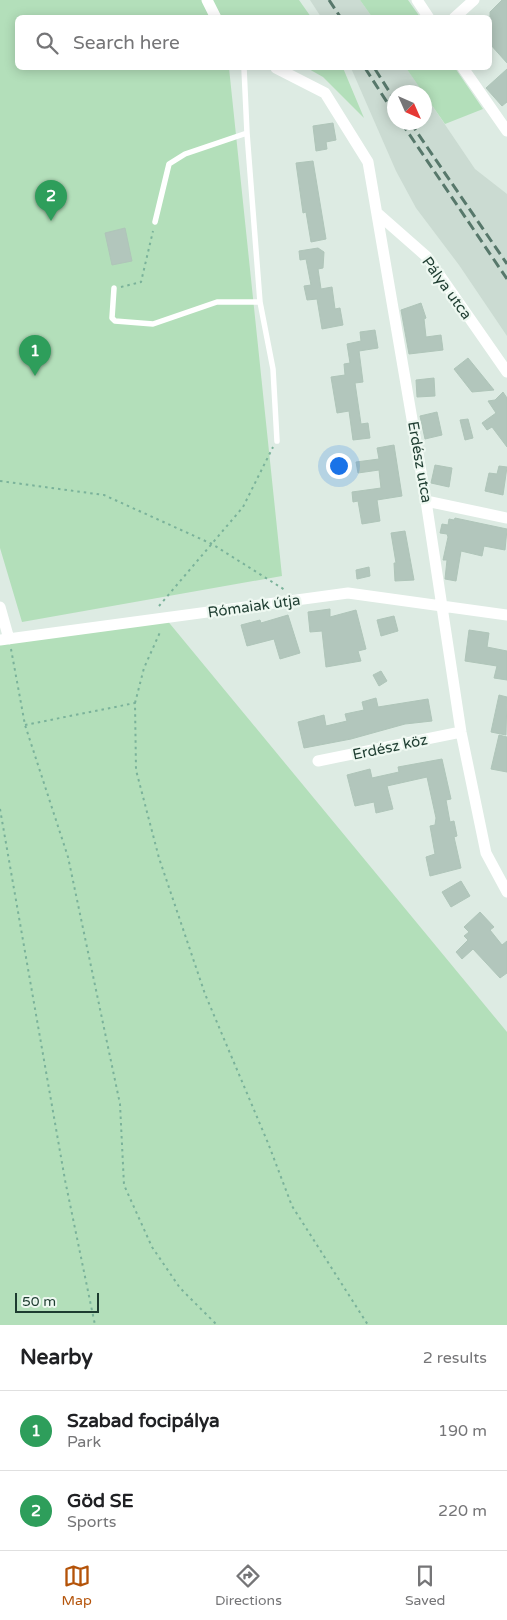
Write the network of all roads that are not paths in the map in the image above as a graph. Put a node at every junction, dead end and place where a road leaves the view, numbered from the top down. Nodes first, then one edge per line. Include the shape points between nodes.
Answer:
1 (207, 0) edge
2 (417, 0) edge
3 (474, 0) edge
4 (214, 15) edge
5 (427, 15) edge
6 (457, 15) edge
7 (244, 70) edge
8 (280, 70) edge
9 (464, 70) edge
10 (507, 131) edge
11 (247, 133) junction
12 (377, 213) junction
13 (155, 222) road end
14 (114, 288) road end
15 (260, 302) junction
16 (507, 372) edge
17 (276, 440) road end
18 (426, 501) junction
19 (507, 518) edge
20 (441, 604) junction
21 (0, 607) edge
22 (507, 615) edge
23 (4, 640) edge
24 (461, 732) junction
25 (318, 761) dead end
26 (505, 886) edge

1 - 4 street
2 - 5 street
3 - 6 street
7 - 11 lane
8 - 12 street, Erdész utca via 325,93 368,162
9 - 10 street
11 - 13 lane via 185,154 169,164
11 - 15 lane
12 - 16 street, Pálya utca via 427,257
12 - 18 street, Erdész utca
14 - 15 lane via 112,318 116,321 153,324 217,302
15 - 17 lane via 273,369
18 - 19 street
18 - 20 street, Erdész utca
20 - 22 street, Rómaiak útja
20 - 23 street, Rómaiak útja via 348,593
20 - 24 street, Erdész utca
21 - 23 street
24 - 25 street, Erdész köz
24 - 26 street, Erdész utca via 486,853

